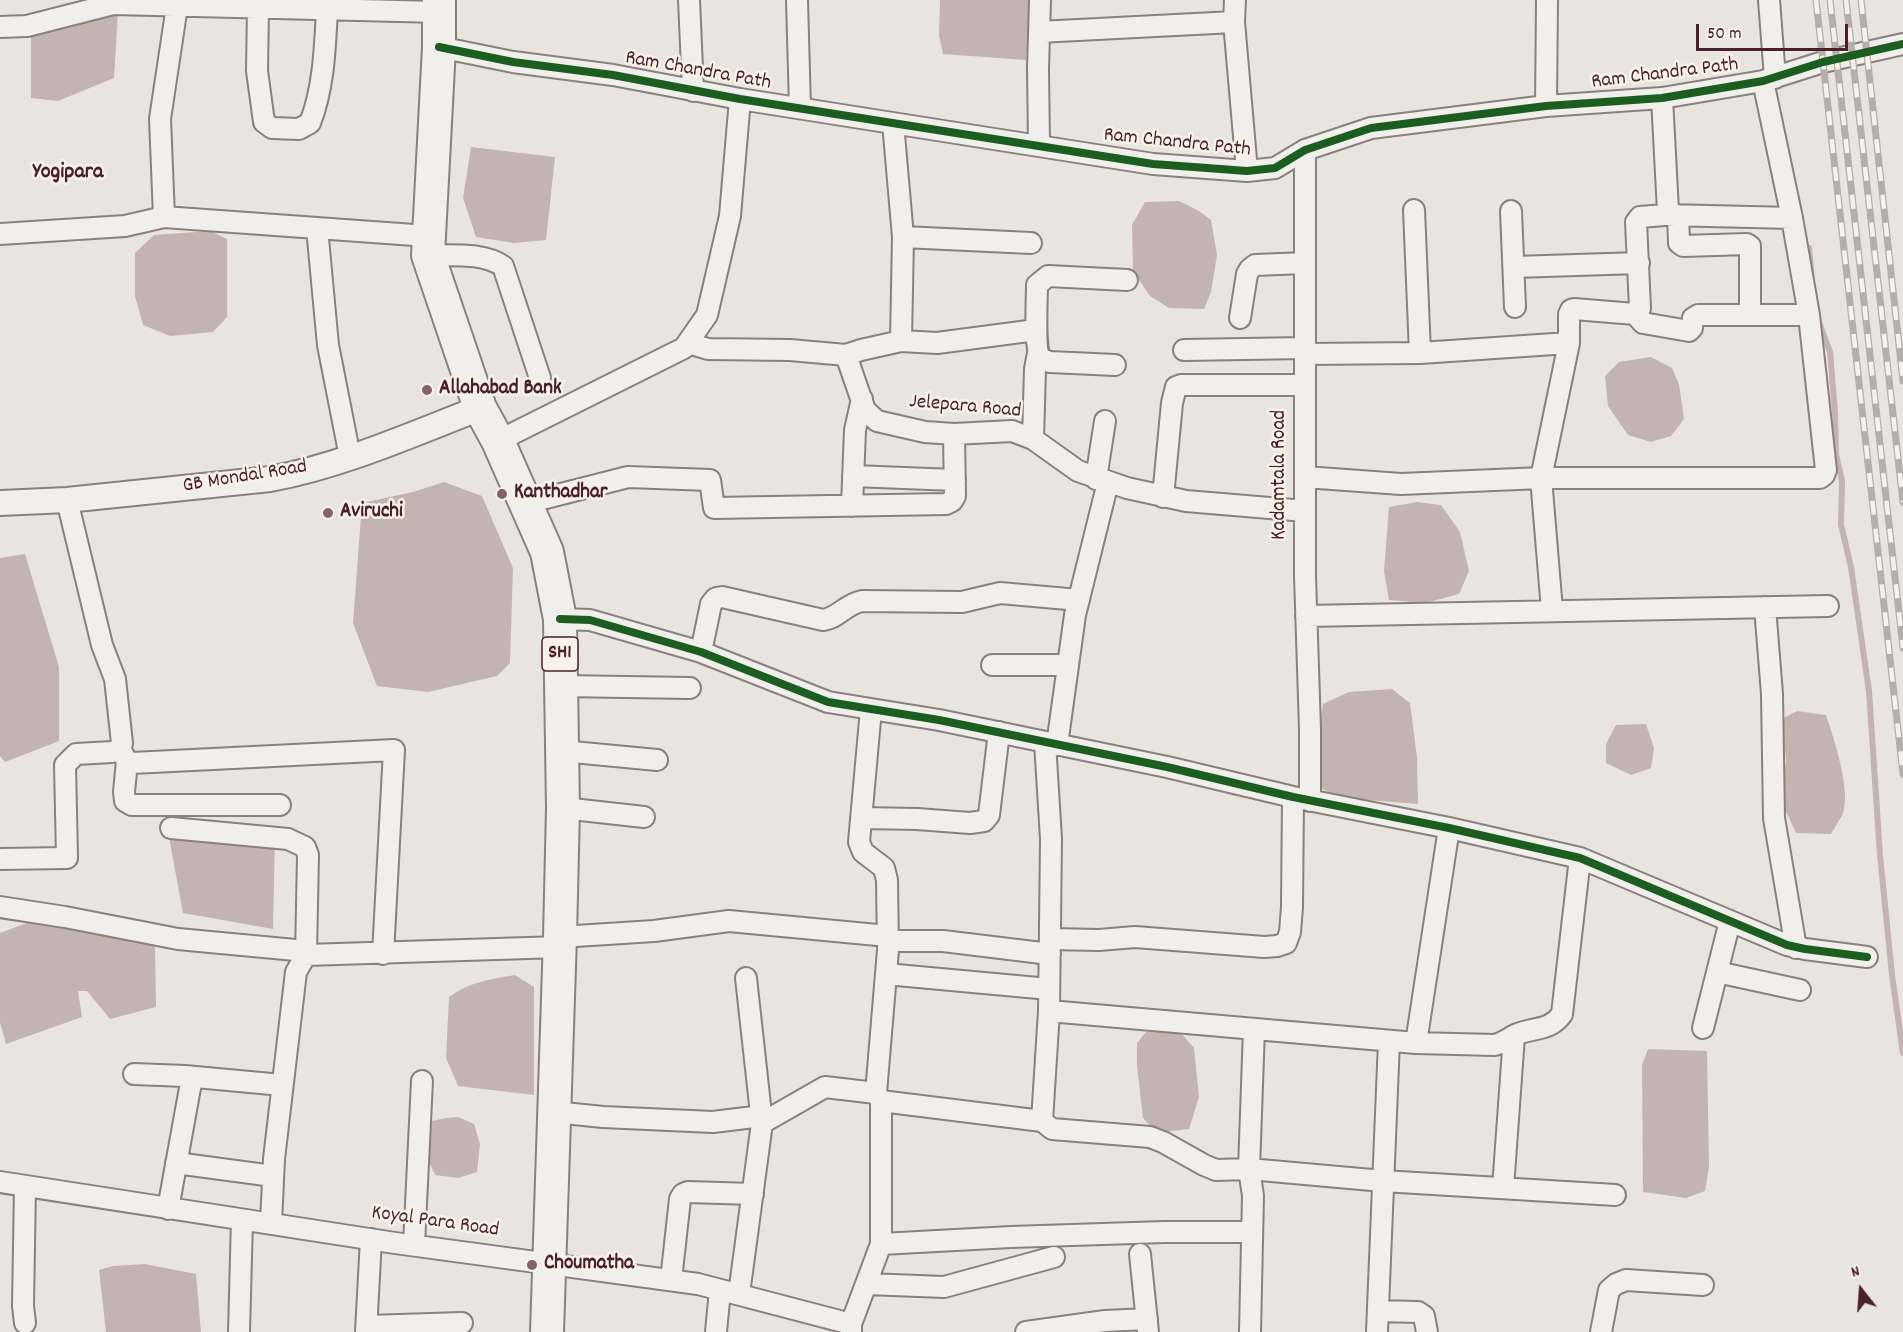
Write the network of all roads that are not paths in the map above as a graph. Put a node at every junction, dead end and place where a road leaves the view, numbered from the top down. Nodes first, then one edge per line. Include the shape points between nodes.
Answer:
1 (689, 0) edge
2 (797, 0) edge
3 (1040, 0) edge
4 (1235, 0) edge
5 (1547, 0) edge
6 (1769, 0) edge
7 (112, 2) edge
8 (207, 3) edge
9 (177, 6) junction
10 (338, 6) edge
11 (439, 6) edge
12 (258, 8) junction
13 (1234, 22) junction
14 (0, 27) edge
15 (1039, 32) junction
16 (1903, 44) edge
17 (439, 47) junction
18 (1769, 79) junction
19 (693, 92) junction
20 (1662, 98) junction
21 (740, 99) junction
22 (1546, 106) junction
23 (800, 108) junction
24 (893, 123) junction
25 (1039, 145) junction
26 (1305, 150) junction
27 (1247, 171) junction
28 (1414, 210) dead end
29 (1511, 210) dead end
30 (1671, 215) junction
31 (164, 217) junction
32 (1792, 218) junction
33 (317, 228) junction
34 (0, 234) edge
35 (903, 237) junction
36 (1031, 243) dead end
37 (428, 246) junction
38 (1305, 263) junction
39 (1639, 263) junction
40 (1514, 267) junction
41 (1127, 280) dead end
42 (1515, 307) dead end
43 (1635, 314) junction
44 (1750, 315) junction
45 (1809, 315) junction
46 (1240, 318) dead end
47 (1036, 330) junction
48 (901, 341) junction
49 (688, 343) junction
50 (1569, 343) junction
51 (1184, 350) dead end
52 (1304, 351) junction
53 (1038, 353) junction
54 (1420, 353) junction
55 (846, 355) junction
56 (1115, 365) dead end
57 (540, 378) dead end
58 (1305, 385) junction
59 (862, 399) junction
60 (480, 408) junction
61 (1105, 422) dead end
62 (954, 435) junction
63 (1033, 439) junction
64 (498, 441) junction
65 (350, 457) junction
66 (853, 476) junction
67 (1305, 477) junction
68 (1541, 478) junction
69 (955, 480) junction
70 (1102, 481) junction
71 (1163, 497) junction
72 (66, 500) junction
73 (0, 503) edge
74 (526, 504) junction
75 (852, 506) junction
76 (1305, 511) junction
77 (1078, 600) junction
78 (1828, 606) dead end
79 (1765, 608) junction
80 (1552, 610) junction
81 (1306, 616) junction
82 (560, 619) junction
83 (701, 652) junction
84 (992, 665) dead end
85 (1068, 665) junction
86 (561, 686) junction
87 (690, 688) dead end
88 (871, 709) junction
89 (999, 732) junction
90 (1051, 743) junction
91 (562, 751) junction
92 (124, 755) junction
93 (657, 760) dead end
94 (1302, 799) junction
95 (280, 805) dead end
96 (563, 808) junction
97 (644, 817) dead end
98 (861, 818) junction
99 (171, 828) dead end
100 (1449, 828) junction
101 (1580, 858) junction
102 (0, 859) edge
103 (0, 907) edge
104 (1730, 921) junction
105 (888, 938) junction
106 (560, 942) junction
107 (1050, 947) junction
108 (1796, 948) junction
109 (306, 953) junction
110 (384, 954) junction
111 (1868, 957) dead end
112 (1717, 972) junction
113 (886, 974) junction
114 (746, 978) dead end
115 (1049, 989) junction
116 (1800, 990) dead end
117 (1049, 1011) junction
118 (1703, 1028) dead end
119 (1254, 1029) junction
120 (1514, 1036) junction
121 (1389, 1041) junction
122 (1416, 1043) junction
123 (134, 1074) dead end
124 (192, 1077) junction
125 (422, 1081) dead end
126 (282, 1085) junction
127 (878, 1097) junction
128 (554, 1112) junction
129 (762, 1120) junction
130 (1042, 1121) junction
131 (176, 1163) junction
132 (1249, 1169) junction
133 (273, 1176) junction
134 (1383, 1181) junction
135 (0, 1182) edge
136 (25, 1186) junction
137 (1503, 1188) junction
138 (753, 1194) junction
139 (1615, 1195) dead end
140 (168, 1209) junction
141 (242, 1220) junction
142 (271, 1223) junction
143 (1251, 1232) junction
144 (371, 1239) junction
145 (881, 1244) junction
146 (414, 1245) junction
147 (1140, 1254) dead end
148 (1054, 1257) dead end
149 (549, 1263) junction
150 (671, 1280) junction
151 (867, 1284) junction
152 (1703, 1286) dead end
153 (730, 1292) junction
154 (1378, 1311) junction
155 (25, 1323) dead end
156 (462, 1323) dead end
157 (1148, 1326) edge
158 (851, 1328) edge
159 (367, 1329) edge
160 (240, 1332) edge
161 (547, 1332) edge
162 (716, 1332) edge
163 (1026, 1332) edge
164 (1250, 1332) edge
165 (1377, 1332) edge
166 (1427, 1332) edge
167 (1601, 1332) edge

1 - 19 street
2 - 23 street
3 - 15 street
4 - 13 street
5 - 22 street
6 - 18 street
7 - 9 street
7 - 14 street via 27,26
8 - 9 street
8 - 12 street
9 - 31 street via 160,119
10 - 11 street
10 - 12 street
10 - 12 street via 314,112 310,123 299,129 272,128 264,122 257,71
11 - 17 main road, SH1
13 - 15 street
13 - 27 street
15 - 25 street
16 - 18 street, Ram Chandra Path
17 - 19 street, Ram Chandra Path
17 - 37 main road, SH1
18 - 20 street, Ram Chandra Path
18 - 32 street
19 - 21 street, Ram Chandra Path
20 - 22 street, Ram Chandra Path
20 - 30 street
21 - 23 street, Ram Chandra Path
21 - 49 street via 730,216 707,315
22 - 26 street, Ram Chandra Path via 1371,128
23 - 24 street, Ram Chandra Path
24 - 25 street, Ram Chandra Path
24 - 35 street
25 - 27 street, Ram Chandra Path via 1153,164
26 - 27 street, Ram Chandra Path via 1275,168
26 - 38 street, Kadamtala Road
28 - 54 street
29 - 40 street
30 - 32 street
30 - 39 street via 1637,219
30 - 44 street via 1683,246 1750,246
31 - 33 street
31 - 34 street via 125,226
32 - 45 street
33 - 37 street
33 - 65 street via 328,345
35 - 36 street
35 - 48 street
37 - 57 street via 483,256 503,266
37 - 60 main road, SH1
38 - 46 street via 1255,265 1250,269
38 - 52 street, Kadamtala Road
39 - 40 street
39 - 43 street via 1640,308
40 - 42 street
41 - 47 street via 1048,276 1037,285
43 - 44 street via 1643,323 1689,331 1698,315
43 - 50 street via 1571,310
44 - 45 street
45 - 68 street via 1826,470 1820,478
47 - 48 street via 937,343
47 - 53 street
48 - 55 street
49 - 55 street via 708,349
49 - 64 street
50 - 54 street
50 - 68 street
51 - 52 street
52 - 54 street
52 - 58 street, Kadamtala Road
53 - 56 street via 1050,362
53 - 63 street
55 - 59 street, Jelepara Road
58 - 67 street, Kadamtala Road
58 - 71 street via 1176,387
59 - 62 street, Jelepara Road via 865,410 877,421
59 - 66 street via 855,430
60 - 64 main road, SH1
60 - 65 street, GB Mondal Road
61 - 70 street
62 - 63 street, Jelepara Road via 1012,431
62 - 69 street
63 - 70 street, Jelepara Road via 1078,471
64 - 74 main road, SH1
65 - 72 street, GB Mondal Road via 270,479
66 - 69 street
66 - 75 street
67 - 68 street via 1401,484
67 - 76 street, Kadamtala Road
68 - 80 street
69 - 75 street via 955,496 946,504
70 - 71 street, Jelepara Road
70 - 77 street
71 - 76 street, Jelepara Road
72 - 73 street, GB Mondal Road
72 - 92 street via 102,645 115,679
74 - 75 street via 628,477 710,480 714,508
74 - 82 main road, SH1 via 547,552
76 - 81 street, Kadamtala Road
77 - 83 street via 1000,593 962,602 862,601 823,620 722,597 711,604
77 - 85 street
78 - 79 street
79 - 80 street
79 - 108 street via 1773,694 1774,818
80 - 81 street
81 - 94 street, Kadamtala Road via 1310,729
82 - 83 street via 590,620
82 - 86 main road, SH1
83 - 88 street via 828,702
84 - 85 street
85 - 90 street
86 - 87 street
86 - 91 main road, SH1
88 - 89 street
88 - 98 street
89 - 90 street
89 - 98 street via 989,815 984,821
90 - 94 street
90 - 107 street
91 - 93 street
91 - 96 main road, SH1
92 - 95 street via 125,801 132,805
92 - 102 street via 76,754 65,765 67,858
92 - 110 street via 132,763 394,750
94 - 100 street
94 - 107 street, Kadamtala Road via 1286,943 1264,947 1135,938
96 - 97 street
96 - 106 main road, SH1
98 - 105 street via 859,842 863,852 884,868 887,880
99 - 109 street via 288,839 305,847
100 - 101 street
100 - 122 street
101 - 104 street
101 - 120 street via 1562,1014 1557,1022
103 - 109 street via 178,939
104 - 108 street
104 - 112 street
105 - 106 street via 729,921
105 - 107 street
105 - 113 street
106 - 110 street
106 - 128 main road, SH1
107 - 115 street
108 - 111 street
109 - 110 street
109 - 126 street via 296,972
112 - 116 street
112 - 118 street
113 - 115 street
113 - 127 street
114 - 129 street
115 - 117 street
117 - 119 street
117 - 130 street
119 - 121 street
119 - 132 street
120 - 122 street via 1495,1045
120 - 137 street
121 - 122 street
121 - 134 street
123 - 124 street
124 - 126 street
124 - 131 street
125 - 146 street
126 - 133 street
127 - 129 street via 825,1087
127 - 130 street
127 - 145 street
128 - 129 street via 603,1118
128 - 149 main road, SH1
129 - 138 street
130 - 132 street via 1052,1129 1149,1137 1216,1170
131 - 133 street
131 - 140 street
132 - 134 street
132 - 143 street via 1253,1196
133 - 142 street
134 - 137 street
134 - 154 street
135 - 136 street, Koyal Para Road
136 - 140 street, Koyal Para Road
136 - 155 street
137 - 139 street
138 - 150 street via 683,1194
138 - 153 street
140 - 141 street, Koyal Para Road
141 - 142 street, Koyal Para Road
141 - 160 street
142 - 144 street, Koyal Para Road
143 - 145 street
143 - 164 street
144 - 146 street, Koyal Para Road
144 - 159 street
145 - 151 street
146 - 149 street, Koyal Para Road
147 - 157 street
148 - 151 street via 944,1287
149 - 150 street, Koyal Para Road
149 - 161 main road, SH1
150 - 153 street, Koyal Para Road
151 - 158 street
152 - 167 street via 1626,1280 1616,1284 1609,1290
153 - 158 street, Koyal Para Road
153 - 162 street
154 - 165 street
154 - 166 street via 1418,1312 1424,1316
156 - 159 street
157 - 163 street via 1105,1321

